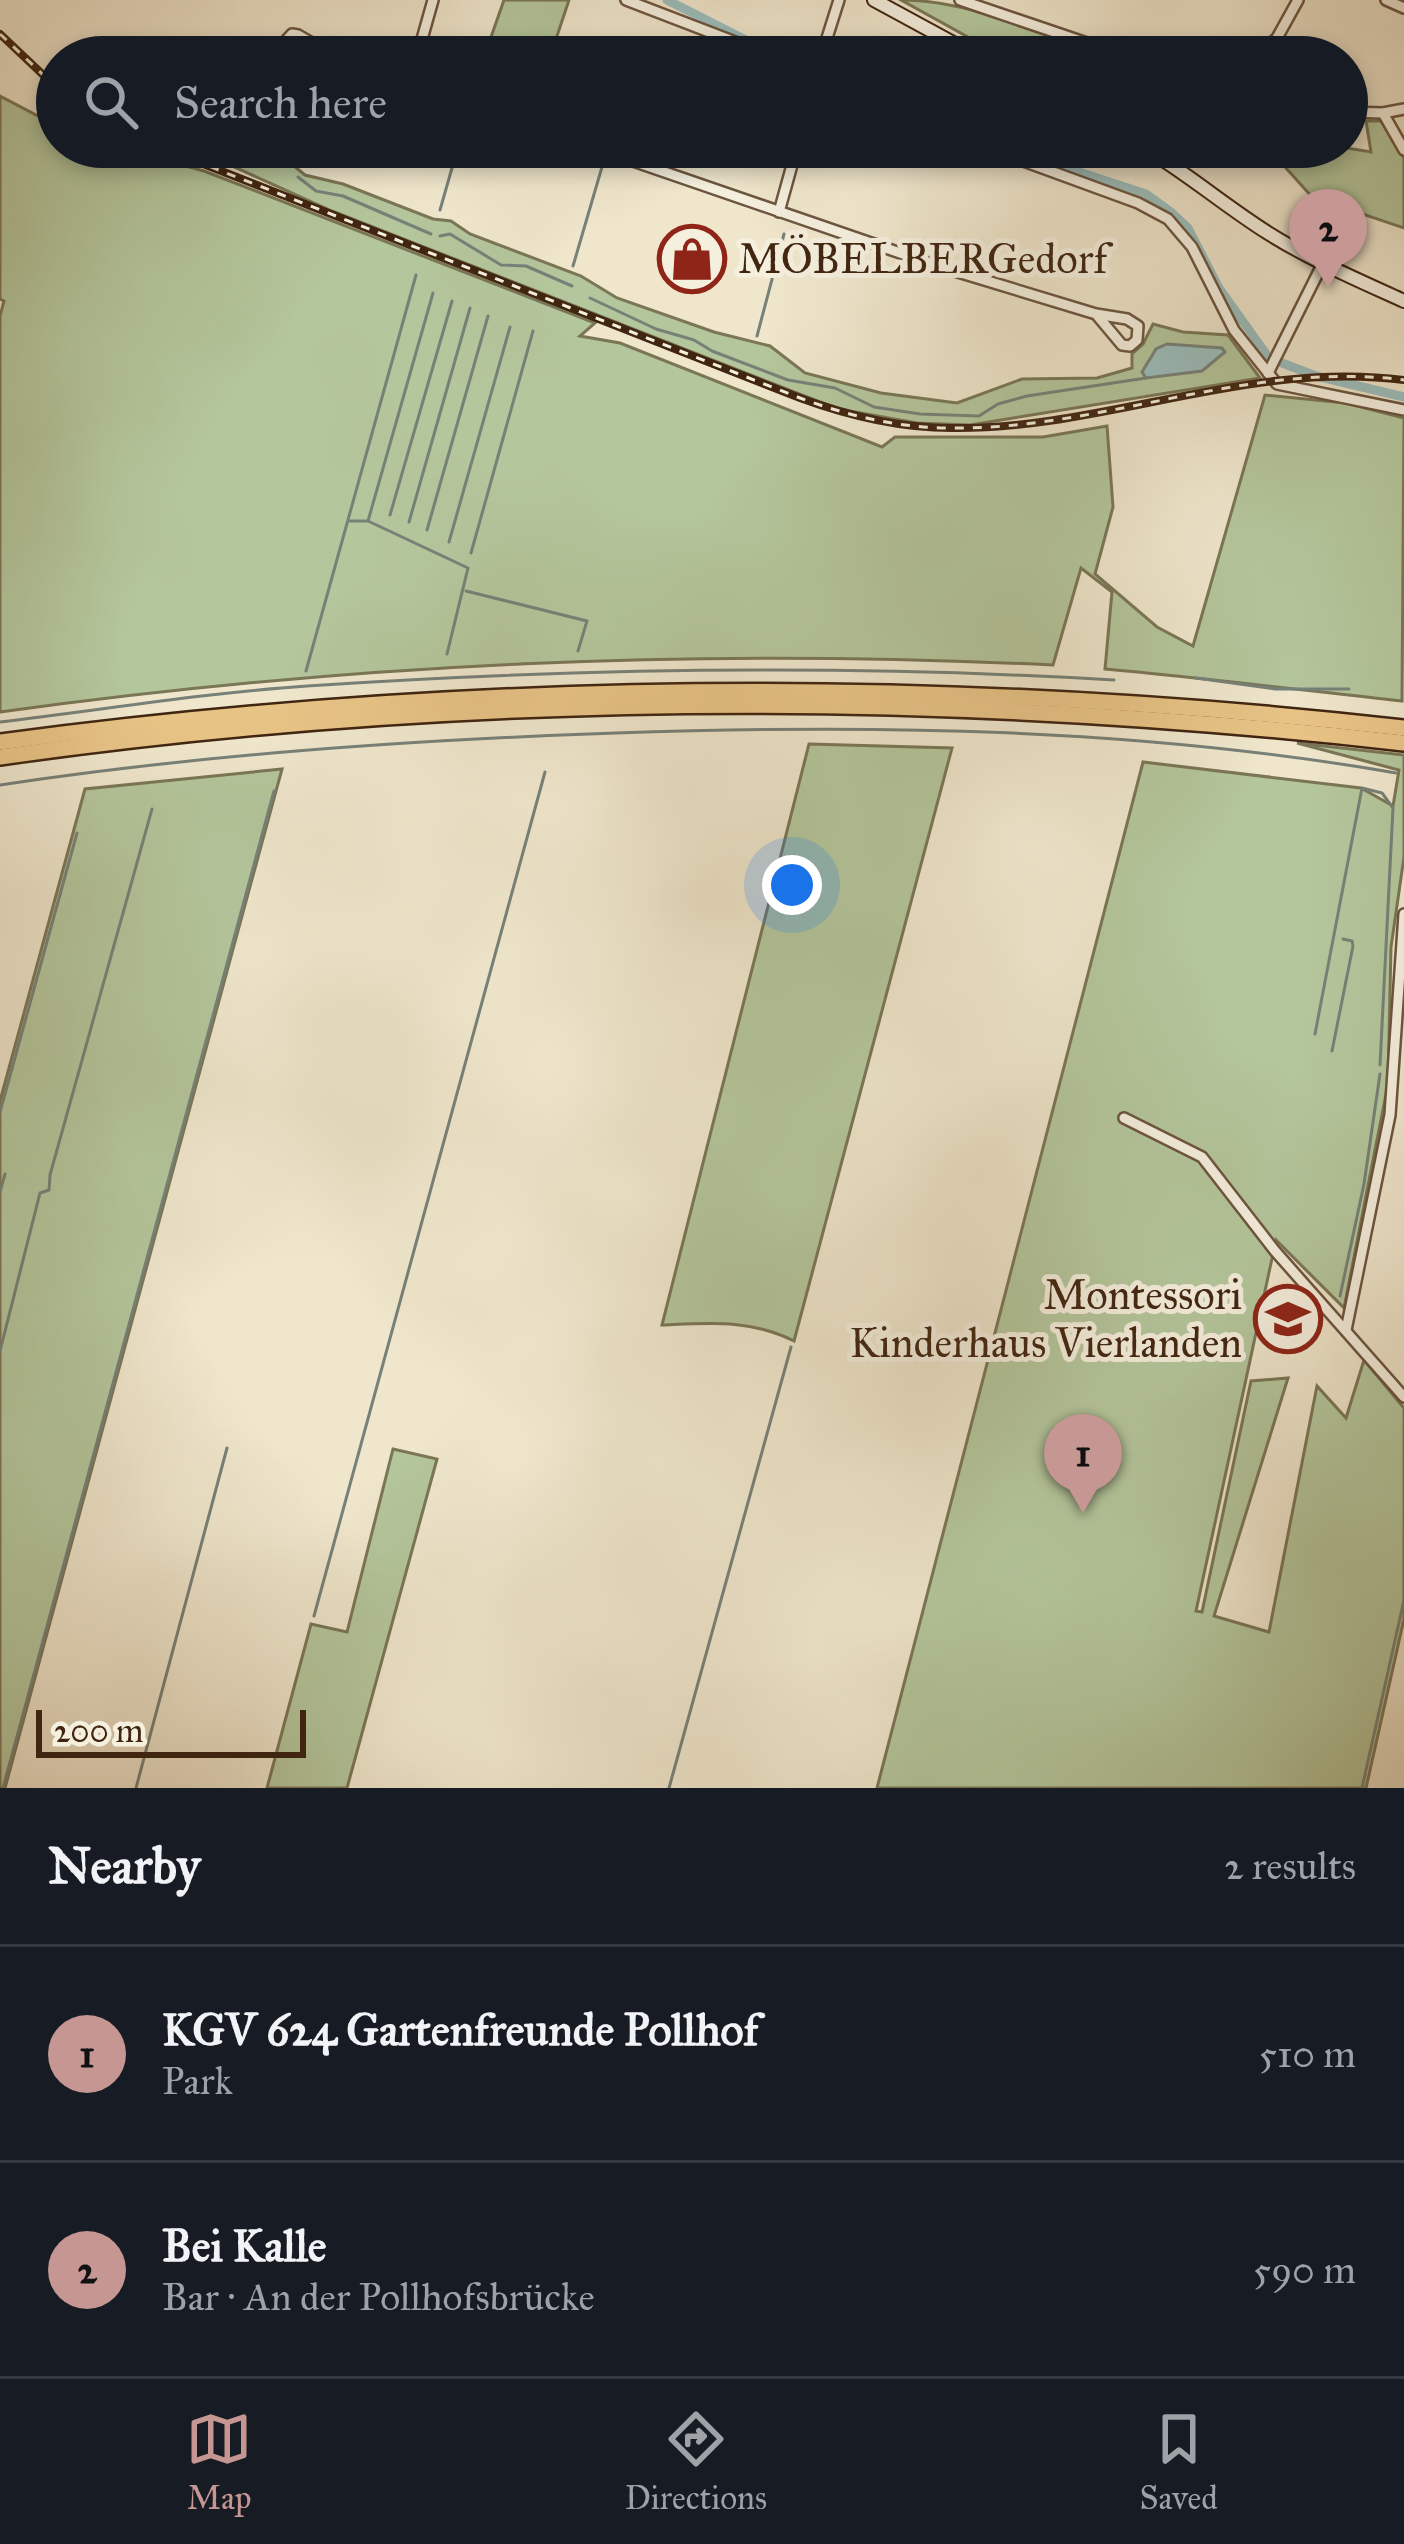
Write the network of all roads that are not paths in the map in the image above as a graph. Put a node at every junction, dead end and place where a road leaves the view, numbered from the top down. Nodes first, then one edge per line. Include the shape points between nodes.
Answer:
1 (434, 0) edge
2 (626, 0) edge
3 (839, 0) edge
4 (874, 0) edge
5 (960, 0) edge
6 (1298, 0) edge
7 (1386, 0) edge
8 (1403, 6) edge
9 (423, 36) edge
10 (720, 36) edge
11 (828, 36) edge
12 (940, 36) edge
13 (1066, 36) edge
14 (1278, 36) edge
15 (1404, 109) edge
16 (1368, 113) edge
17 (1383, 113) junction
18 (1404, 150) edge
19 (652, 168) edge
20 (791, 168) edge
21 (1042, 168) edge
22 (1177, 168) edge
23 (779, 212) junction
24 (1322, 265) junction
25 (1404, 301) edge
26 (1096, 314) junction
27 (1272, 364) junction
28 (1404, 410) edge
29 (1404, 728) edge
30 (0, 742) edge
31 (1404, 743) edge
32 (0, 757) edge
33 (1404, 914) edge
34 (1401, 977) edge
35 (1124, 1118) dead end
36 (1346, 1330) junction
37 (1404, 1397) edge

1 - 9 street
2 - 10 street
3 - 11 street
4 - 12 main road
5 - 13 street
6 - 14 street
7 - 8 street
15 - 17 street
16 - 17 street
17 - 18 street
19 - 23 street
20 - 23 street
21 - 27 street via 1168,219 1192,247 1234,330
22 - 24 main road
23 - 26 street
24 - 25 main road
24 - 27 street
26 - 26 street via 1134,321 1137,340 1122,345
27 - 28 street via 1280,386
29 - 30 highway via 1044,697 678,689 330,706
31 - 32 highway via 1022,710 676,704 332,721
33 - 34 street
34 - 36 street via 1390,1114
35 - 36 street via 1202,1157
36 - 37 street

